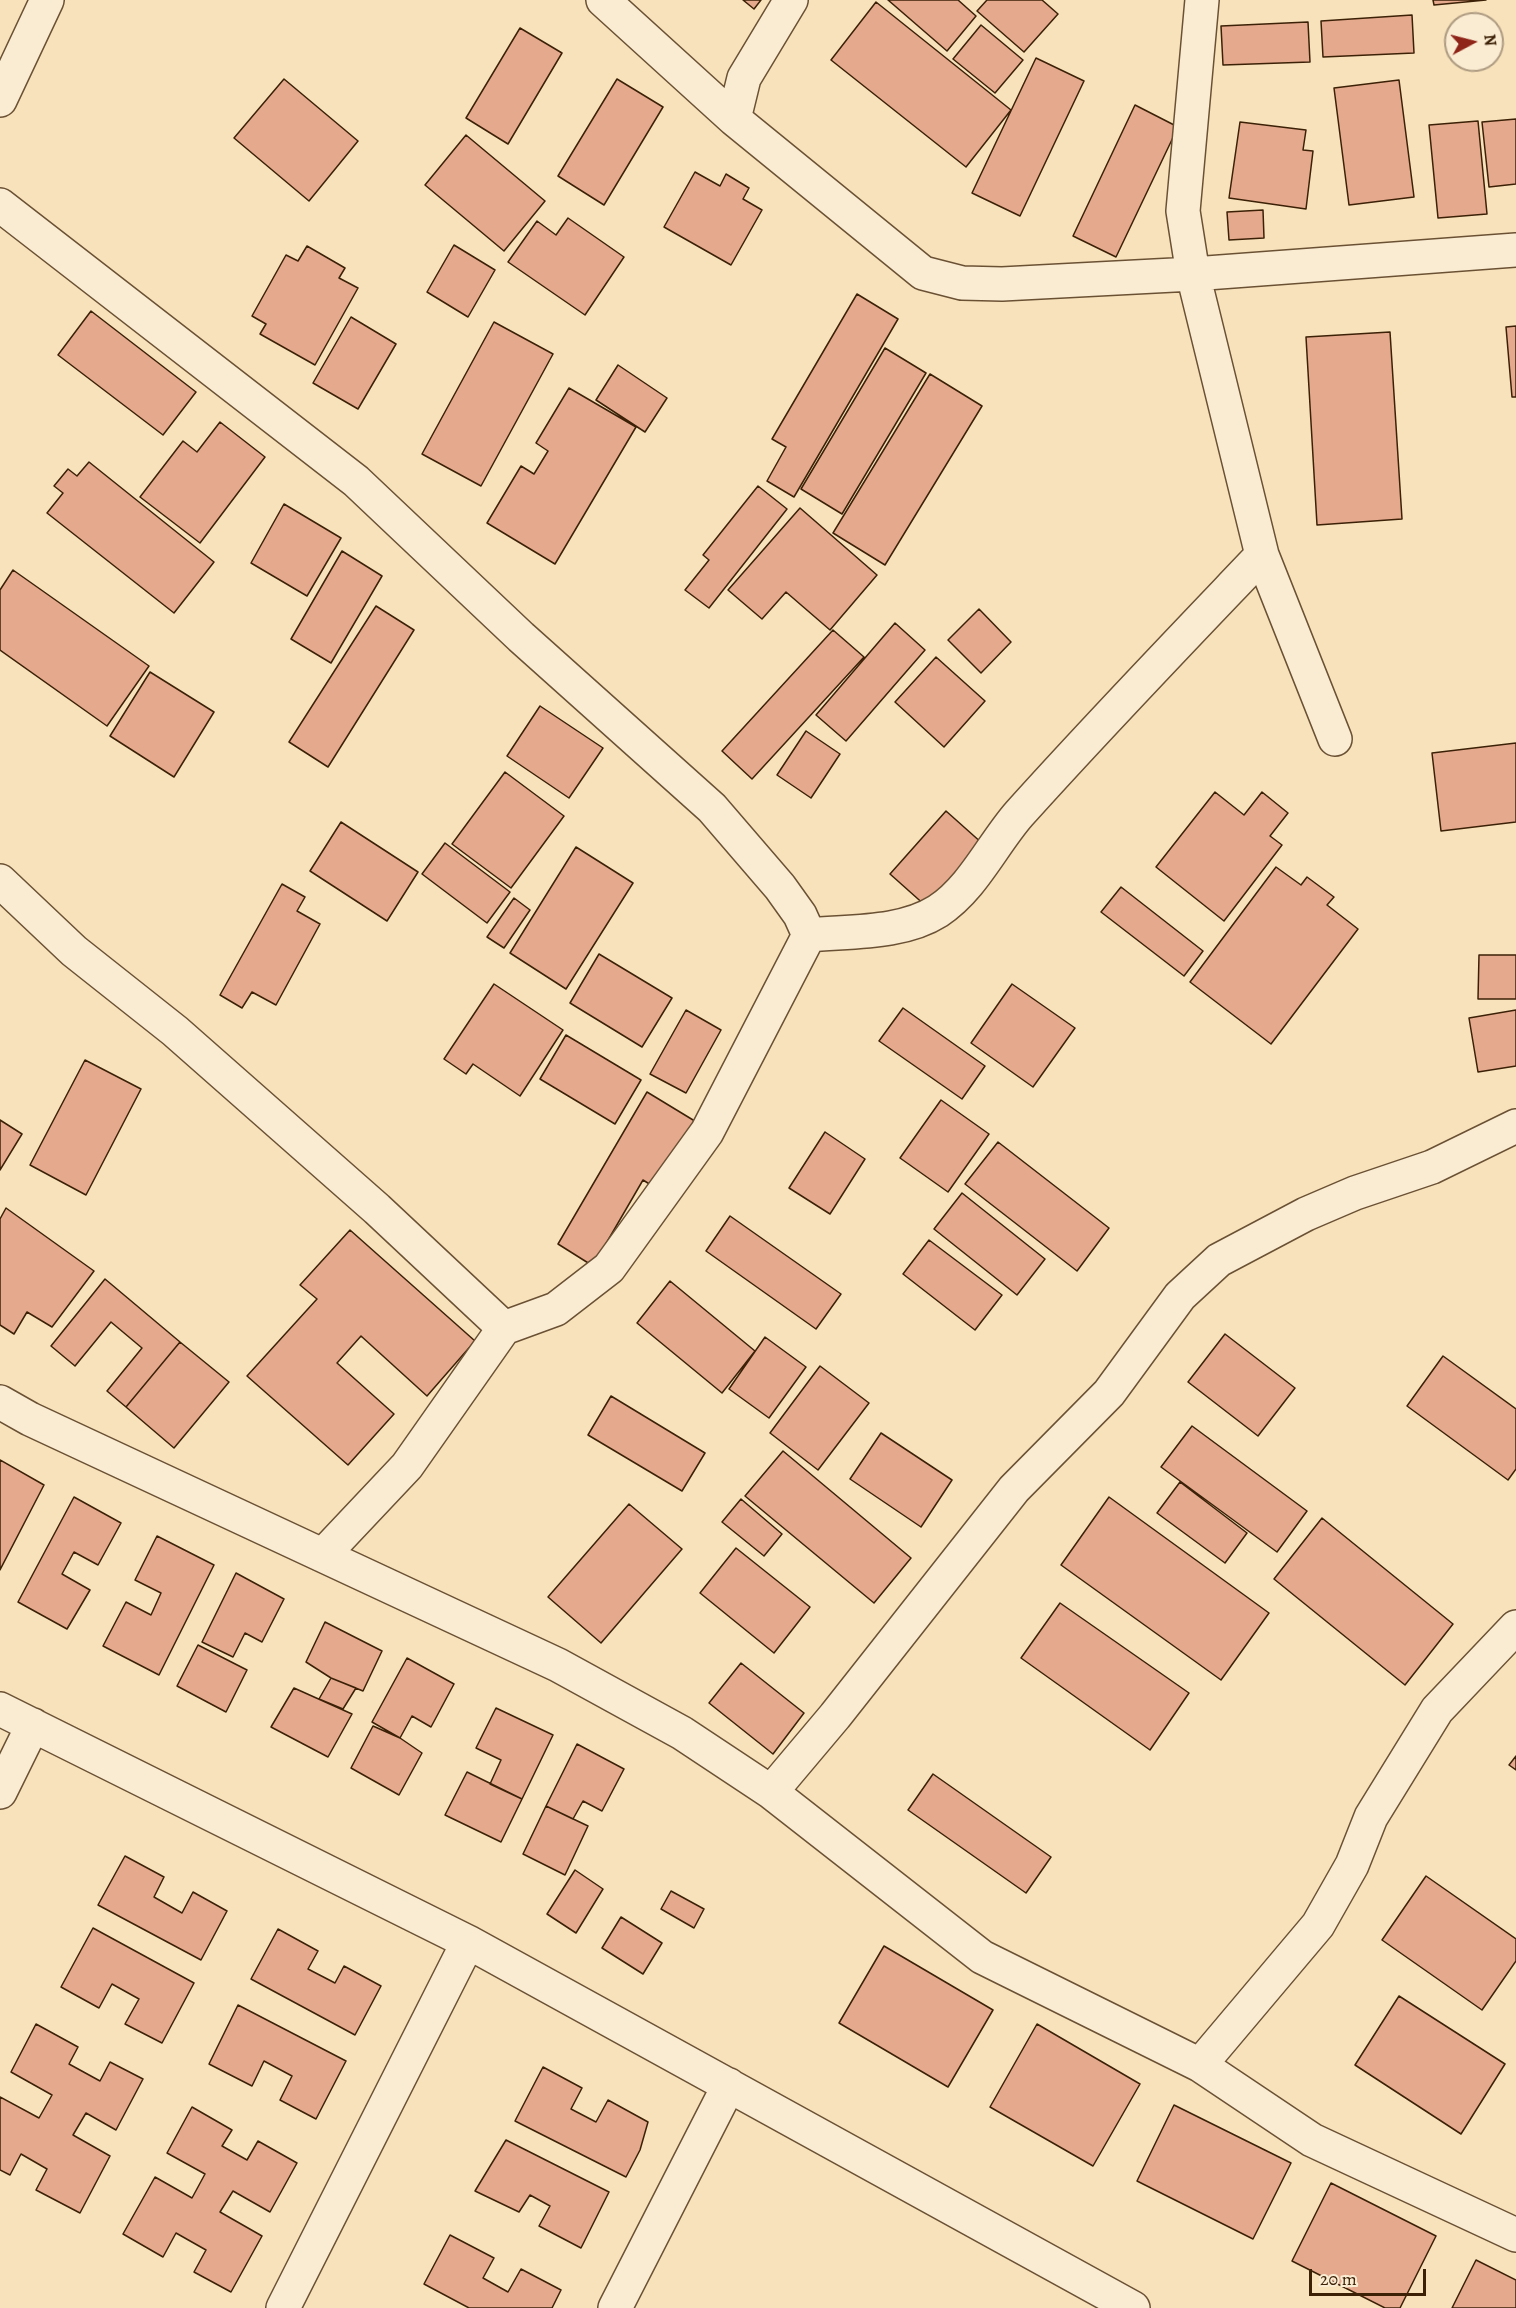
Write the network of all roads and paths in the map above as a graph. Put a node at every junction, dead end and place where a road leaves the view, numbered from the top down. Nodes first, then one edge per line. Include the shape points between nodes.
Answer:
1 (47, 0) edge
2 (603, 0) edge
3 (791, 0) edge
4 (1202, 0) edge
5 (0, 100) edge
6 (734, 119) junction
7 (0, 205) edge
8 (1516, 250) edge
9 (1193, 274) junction
10 (1262, 555) junction
11 (1335, 739) dead end
12 (0, 881) edge
13 (809, 935) junction
14 (1516, 1126) edge
15 (504, 1328) junction
16 (0, 1402) edge
17 (324, 1554) junction
18 (1516, 1627) edge
19 (0, 1709) edge
20 (33, 1725) junction
21 (0, 1792) edge
22 (771, 1792) junction
23 (468, 1942) junction
24 (1200, 2066) junction
25 (729, 2085) junction
26 (1516, 2235) edge
27 (282, 2308) edge
28 (615, 2308) edge
29 (1133, 2308) edge

1 - 5 street
2 - 6 street
3 - 6 street via 744,78
4 - 9 street via 1183,211
6 - 9 street via 923,273 962,283 1002,284
7 - 13 street via 356,481 521,637 712,808 780,887
8 - 9 street
9 - 10 street
10 - 11 street
10 - 13 street via 1078,749 1000,835 980,870 938,911 906,925
12 - 15 street via 74,951 175,1031 359,1194
13 - 15 street via 707,1132 638,1231 609,1268 556,1309
14 - 22 street via 1432,1167 1305,1214 1219,1260 1180,1296 1109,1393 1014,1489
15 - 17 street via 407,1466
16 - 17 street
17 - 22 street via 558,1665 682,1733
18 - 24 street via 1437,1710 1371,1817 1352,1865 1318,1925
19 - 20 street
20 - 21 street
20 - 23 street
22 - 24 street via 982,1957
23 - 25 street
23 - 27 street
24 - 26 street via 1312,2140
25 - 28 street
25 - 29 street

